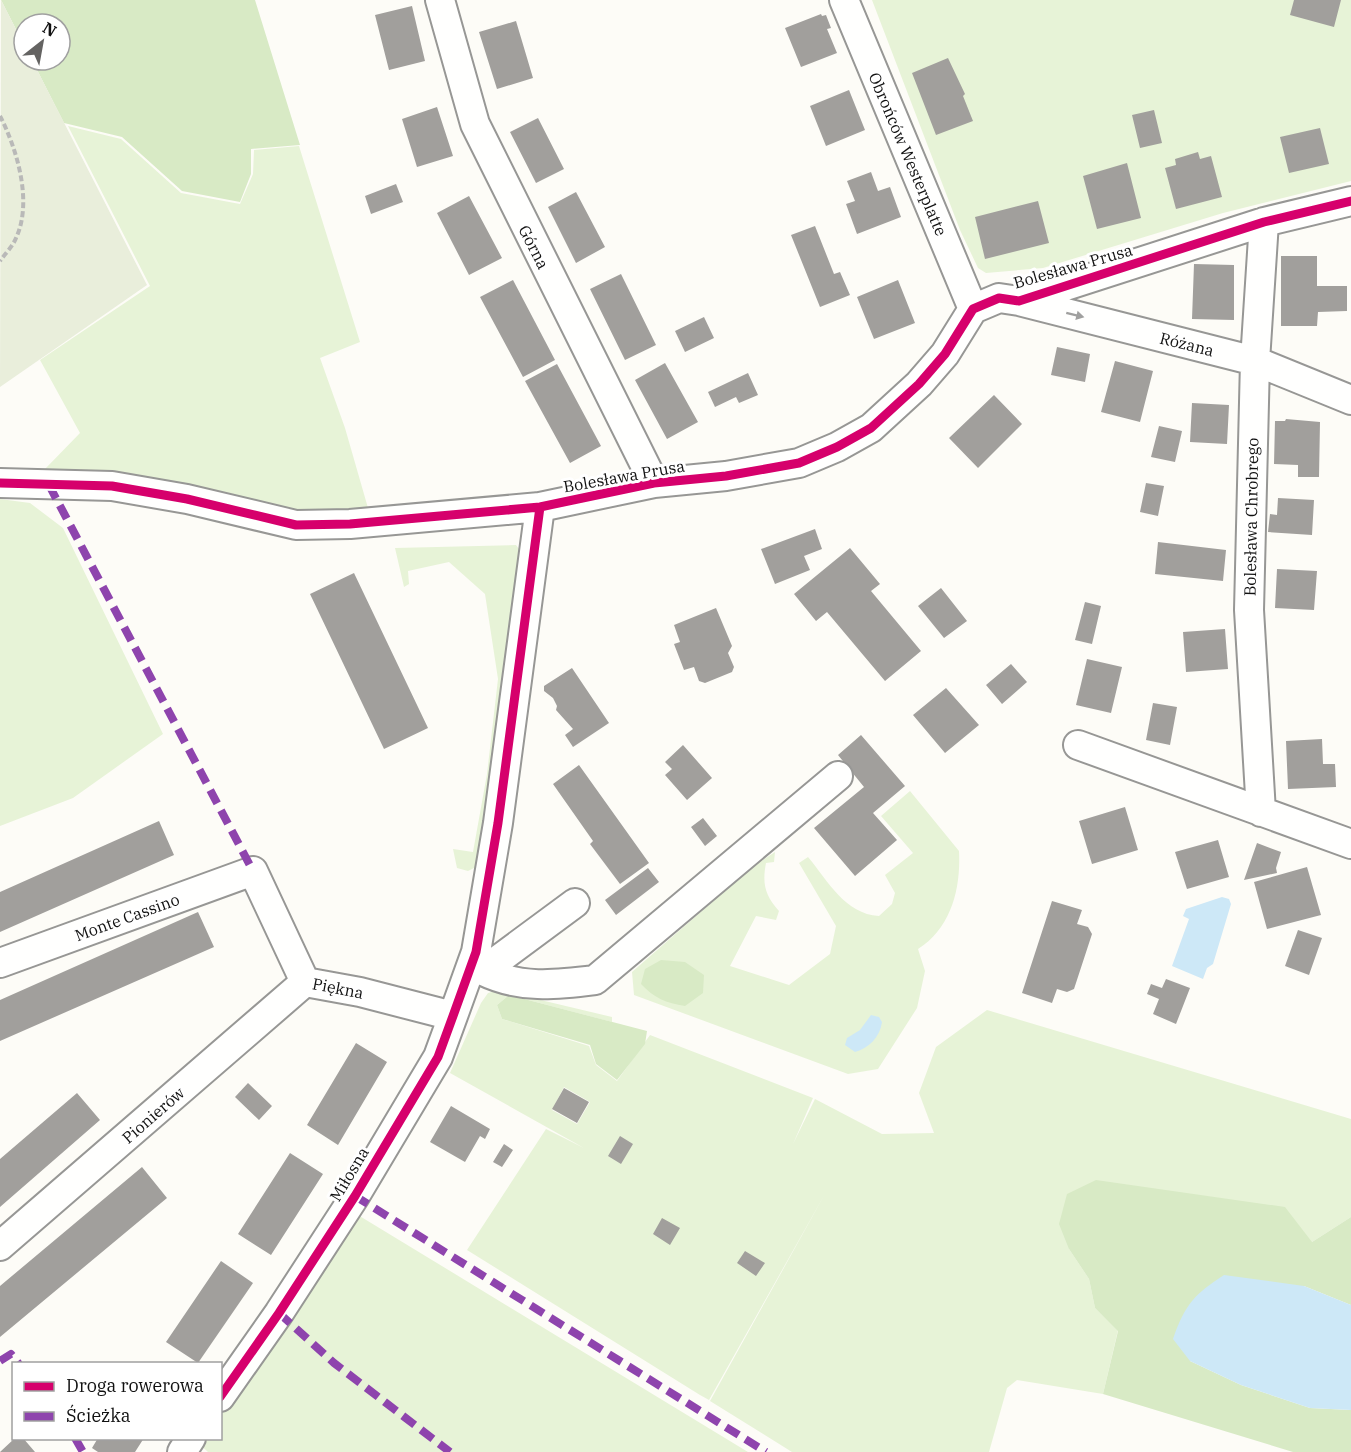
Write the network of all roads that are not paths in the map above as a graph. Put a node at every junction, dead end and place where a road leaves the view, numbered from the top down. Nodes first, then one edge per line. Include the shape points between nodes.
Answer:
1 (440, 0) edge
2 (844, 0) edge
3 (1351, 201) edge
4 (1264, 222) junction
5 (1019, 301) junction
6 (973, 309) junction
7 (1255, 361) junction
8 (1351, 400) edge
9 (0, 483) edge
10 (654, 483) junction
11 (540, 507) junction
12 (1078, 745) dead end
13 (838, 776) dead end
14 (1261, 812) junction
15 (1351, 844) edge
16 (254, 871) joint
17 (575, 903) dead end
18 (479, 961) junction
19 (0, 963) edge
20 (305, 982) junction
21 (453, 1016) junction
22 (0, 1246) edge
23 (222, 1394) edge

1 - 10 street, Górna via 475,124
2 - 6 street, Obrońców Westerplatte
3 - 4 street, Bolesława Prusa
4 - 5 street, Bolesława Prusa
4 - 7 street, Bolesława Chrobrego
5 - 6 street, Bolesława Prusa via 999,298
5 -> 7 street, Różana
6 - 10 street, Bolesława Prusa via 945,354 919,384 871,428 837,447 799,463
7 - 8 street, Różana
7 - 14 street, Bolesława Chrobrego via 1249,610
9 - 11 street, Bolesława Prusa via 112,486 296,525
10 - 11 street, Bolesława Prusa
11 - 18 street
12 - 14 street
13 - 18 street via 595,980 532,985 499,979
14 - 15 street
16 - 19 street, Monte Cassino
16 - 20 street, Piękna
17 - 18 street
18 - 21 street, Miłosna
20 - 21 street, Piękna
20 - 22 street, Pionierów
21 - 23 street, Miłosna via 438,1057 354,1196

